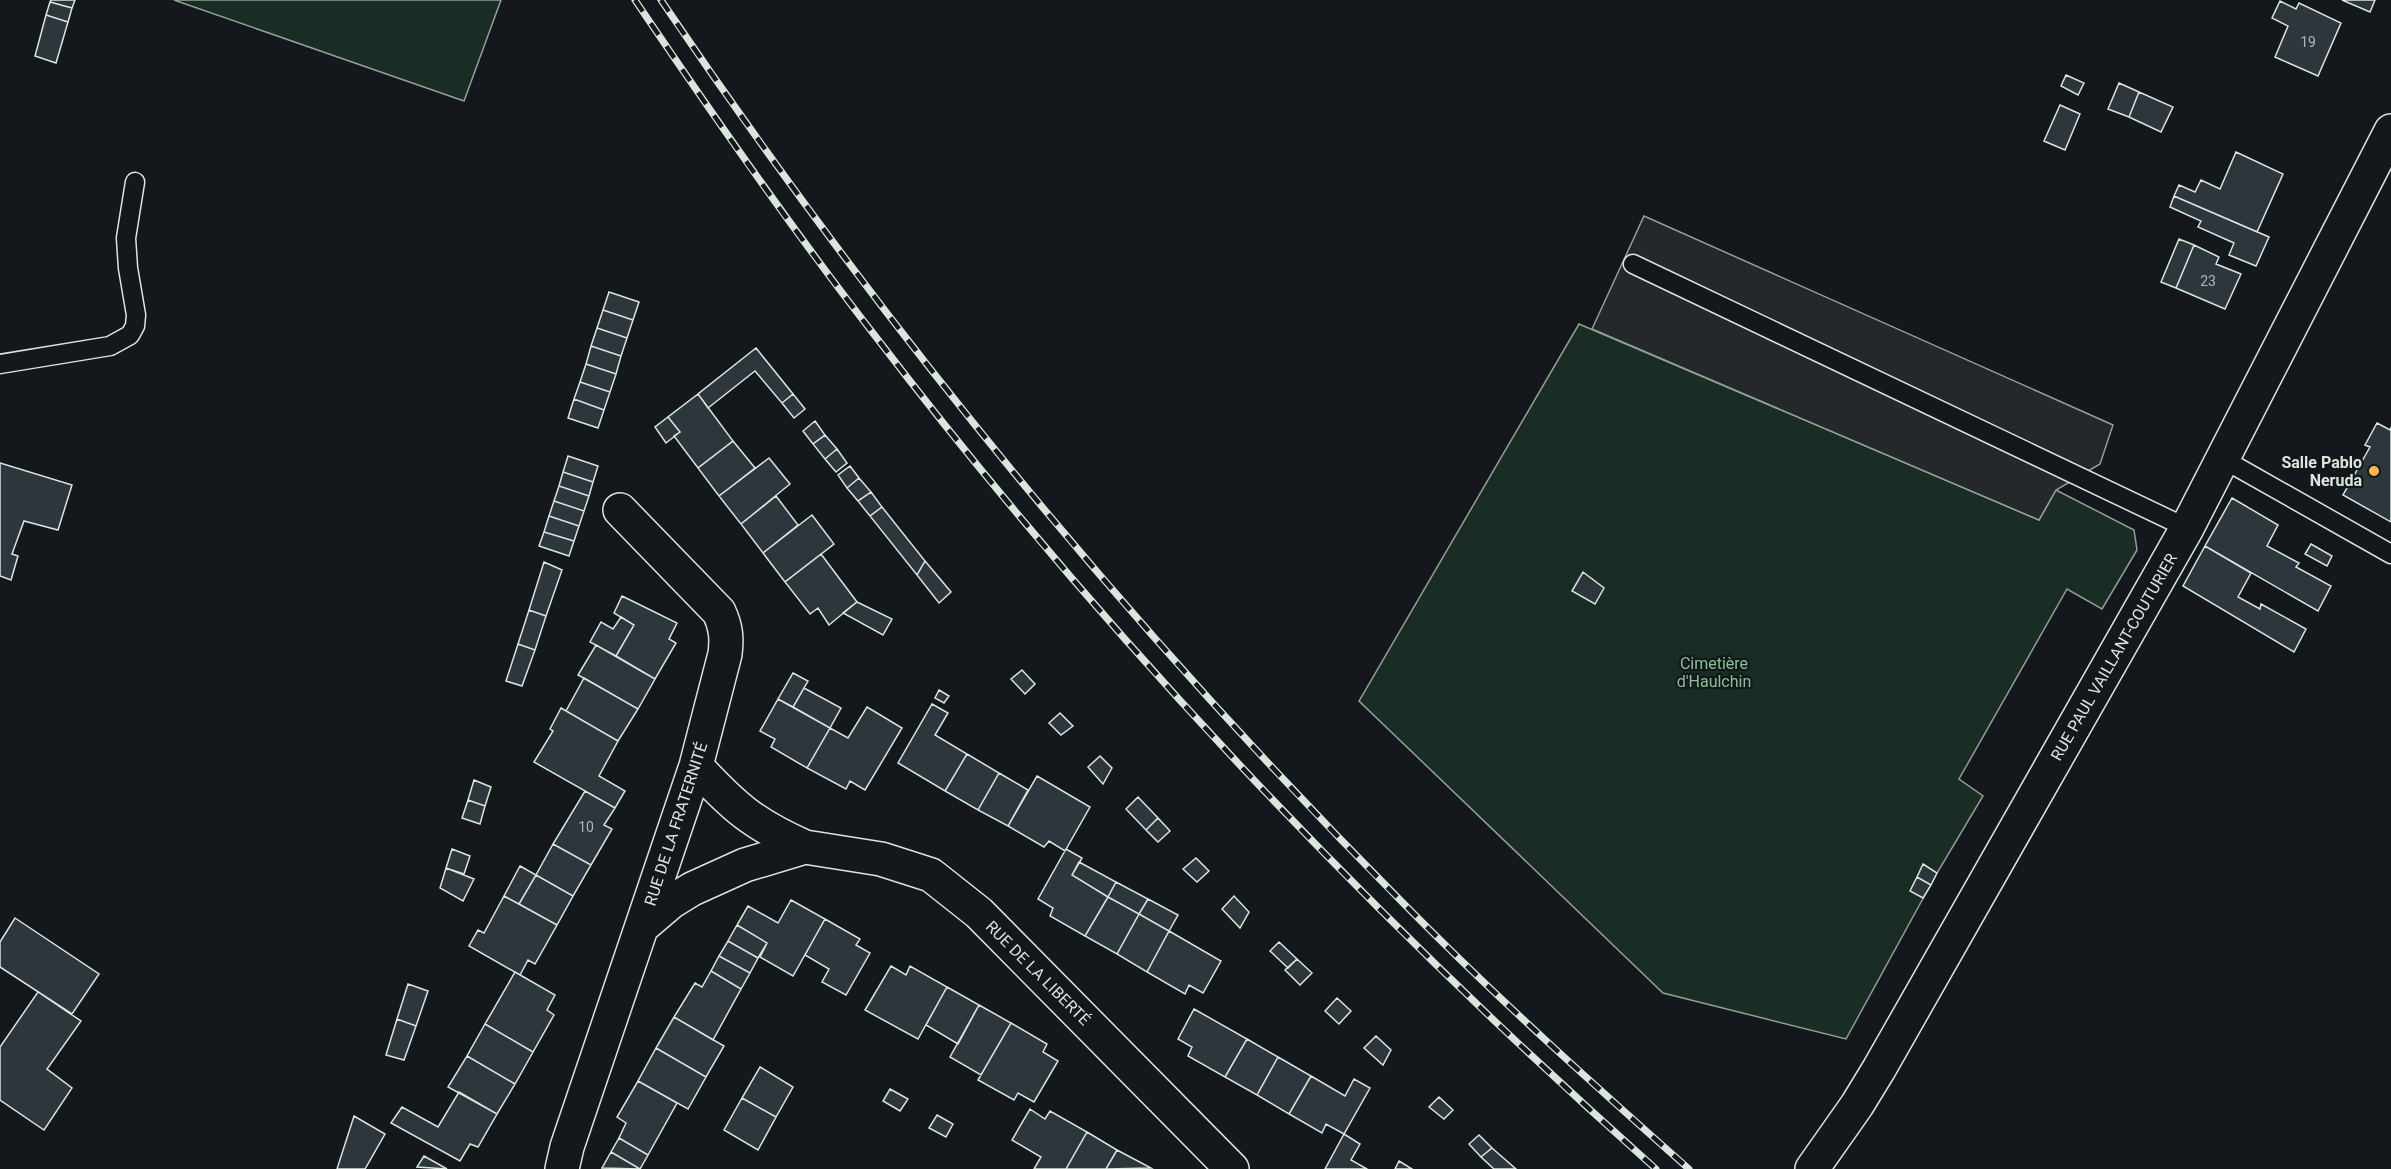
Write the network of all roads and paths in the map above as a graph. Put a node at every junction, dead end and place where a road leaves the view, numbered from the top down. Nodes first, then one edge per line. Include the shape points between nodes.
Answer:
1 (2391, 131) edge
2 (135, 182) dead end
3 (1633, 264) dead end
4 (0, 364) edge
5 (2223, 459) junction
6 (620, 510) dead end
7 (2187, 528) junction
8 (2391, 554) edge
9 (696, 766) junction
10 (805, 847) junction
11 (644, 926) junction
12 (561, 1169) edge
13 (1232, 1169) edge
14 (1812, 1169) edge

1 - 5 street, RUE PAUL VAILLANT-COUTURIER
2 - 4 lane via 126,238 136,315 130,334 110,346
3 - 7 lane
5 - 7 street, RUE PAUL VAILLANT-COUTURIER
5 - 8 lane
6 - 9 street, RUE DE LA FRATERNITÉ via 714,606 724,624 725,654
7 - 14 street, RUE PAUL VAILLANT-COUTURIER via 1879,1069
9 - 10 street, RUE DE LA LIBERTÉ via 728,801 757,824
9 - 11 street, RUE DE LA FRATERNITÉ
10 - 11 street, RUE DE LA LIBERTÉ via 745,865 701,884 671,902
10 - 13 street, RUE DE LA LIBERTÉ via 881,859 931,875 945,884 979,913
11 - 12 street, RUE DE LA FRATERNITÉ

